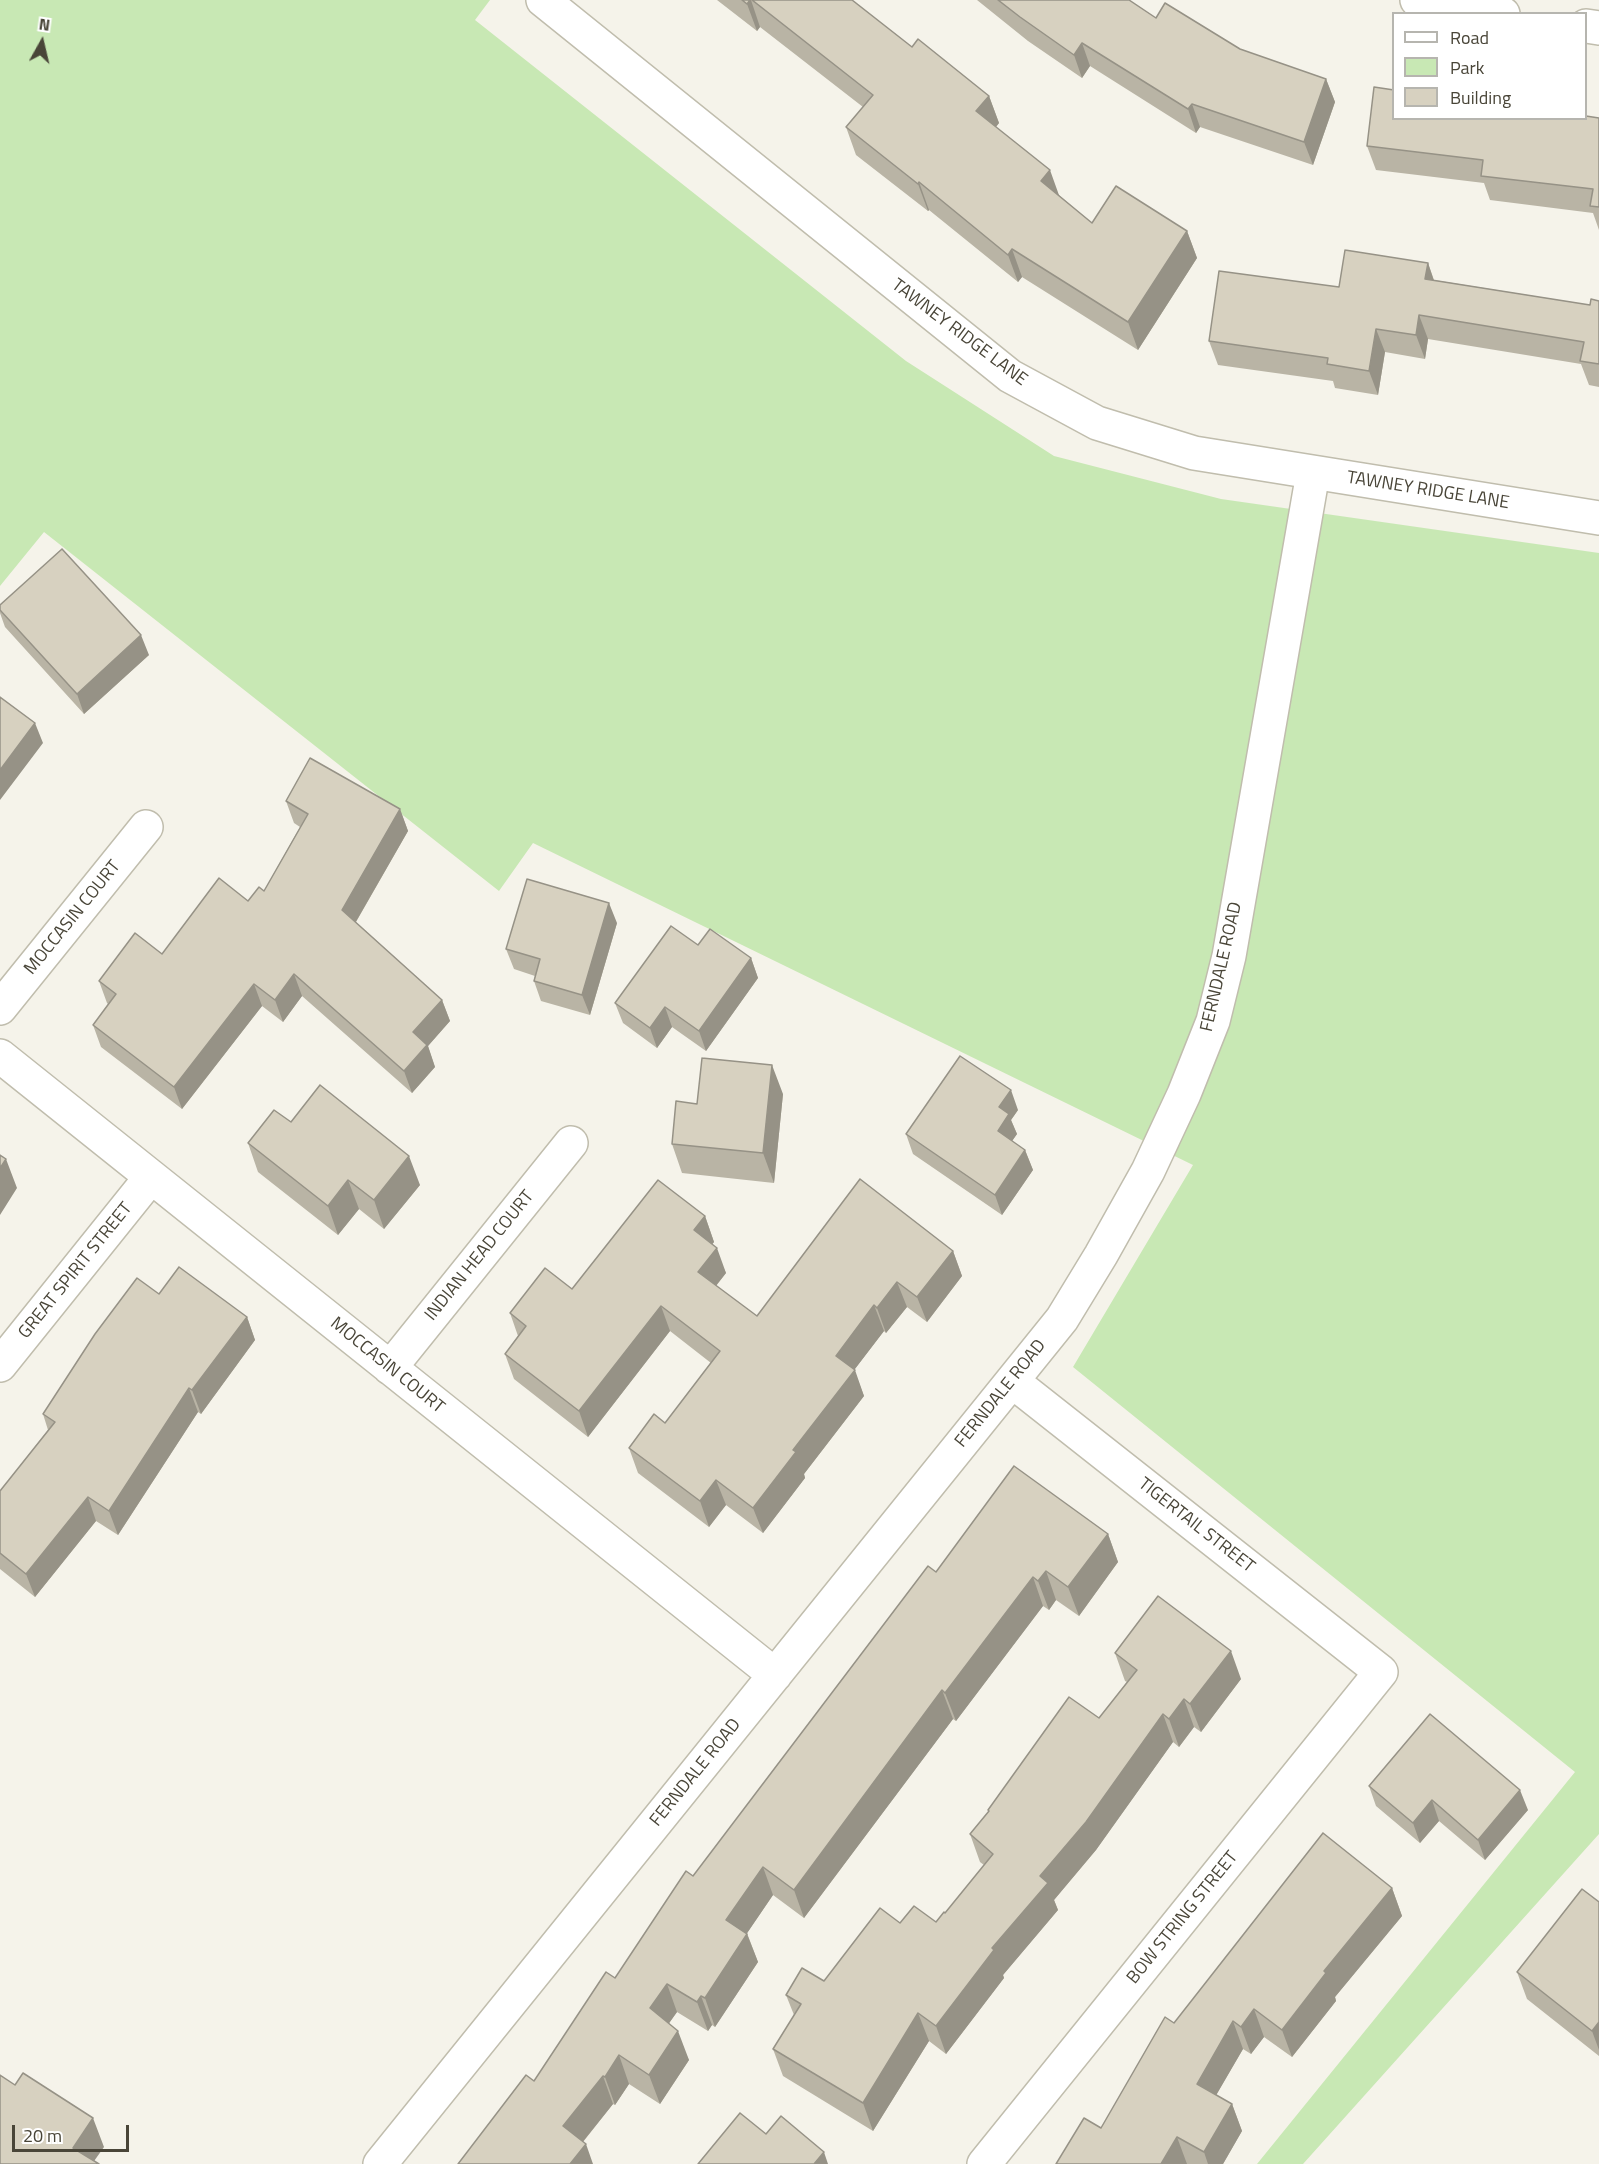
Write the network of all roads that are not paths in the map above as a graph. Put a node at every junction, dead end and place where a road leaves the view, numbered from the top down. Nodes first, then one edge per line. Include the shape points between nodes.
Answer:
1 (543, 0) edge
2 (1417, 0) edge
3 (1491, 12) edge
4 (1313, 473) junction
5 (1599, 518) edge
6 (146, 827) dead end
7 (0, 1008) edge
8 (0, 1056) edge
9 (571, 1143) dead end
10 (151, 1177) junction
11 (0, 1365) edge
12 (390, 1368) junction
13 (1012, 1381) junction
14 (1381, 1672) joint
15 (775, 1675) junction
16 (380, 2164) edge
17 (984, 2164) edge

1 - 4 street, TAWNEY RIDGE LANE via 1010,376 1097,423 1194,453
2 - 3 street
4 - 5 street, TAWNEY RIDGE LANE
4 - 13 street, FERNDALE ROAD via 1229,957 1213,1021 1148,1171 1062,1319
6 - 7 street, MOCCASIN COURT
8 - 10 street, MOCCASIN COURT
9 - 12 street, INDIAN HEAD COURT
10 - 11 street, GREAT SPIRIT STREET
10 - 12 street, MOCCASIN COURT
12 - 15 street, MOCCASIN COURT
13 - 14 street, TIGERTAIL STREET
13 - 15 street, FERNDALE ROAD
14 - 17 street, BOW STRING STREET
15 - 16 street, FERNDALE ROAD

